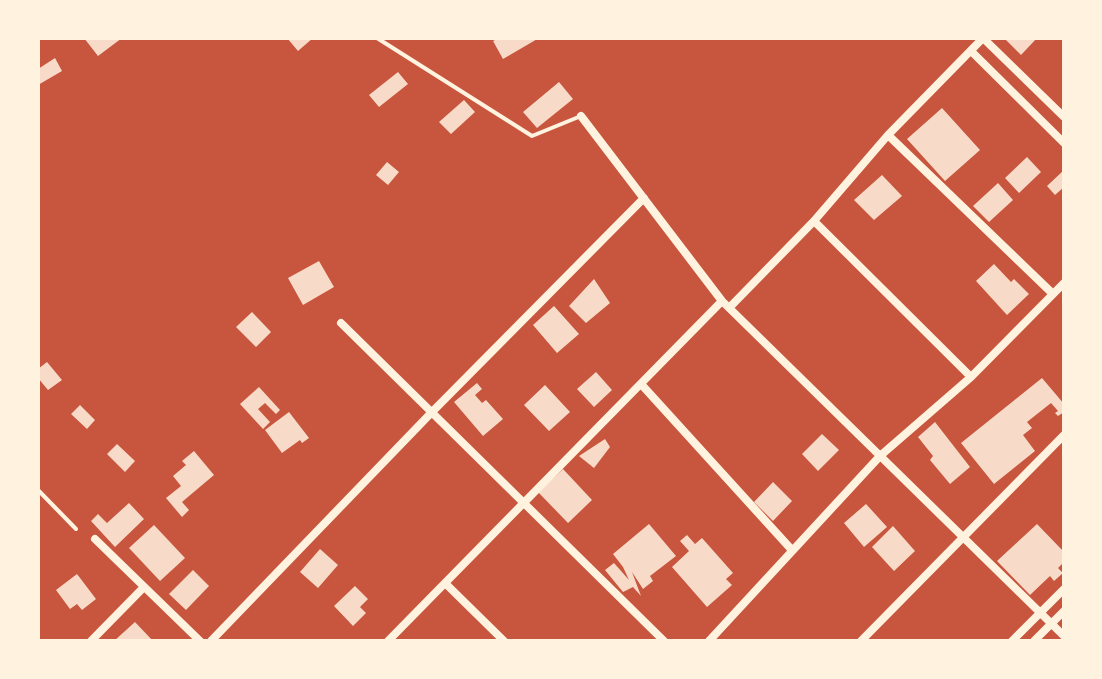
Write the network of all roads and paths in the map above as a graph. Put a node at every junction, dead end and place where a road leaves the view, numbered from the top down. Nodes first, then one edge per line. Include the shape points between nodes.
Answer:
1 (377, 38) edge
2 (983, 38) edge
3 (971, 51) junction
4 (581, 116) joint
5 (1064, 117) edge
6 (888, 135) junction
7 (1064, 143) edge
8 (644, 198) junction
9 (814, 221) junction
10 (1064, 283) edge
11 (1053, 294) junction
12 (726, 304) junction
13 (341, 323) dead end
14 (971, 377) junction
15 (641, 384) junction
16 (432, 412) junction
17 (1064, 435) edge
18 (880, 456) junction
19 (38, 490) edge
20 (524, 503) junction
21 (76, 529) dead end
22 (963, 537) junction
23 (95, 539) dead end
24 (791, 549) junction
25 (445, 583) junction
26 (144, 587) junction
27 (1064, 589) edge
28 (1064, 611) edge
29 (1041, 612) junction
30 (1052, 624) junction
31 (1064, 636) edge
32 (91, 641) edge
33 (200, 641) edge
34 (211, 641) edge
35 (388, 641) edge
36 (504, 641) edge
37 (664, 641) edge
38 (709, 641) edge
39 (861, 641) edge
40 (1012, 641) edge
41 (1034, 641) edge

1 - 4 lane via 532,136
2 - 3 street
2 - 5 street
3 - 6 street
3 - 7 street
4 - 8 street
6 - 9 street
6 - 11 street
8 - 12 street
8 - 16 street
9 - 12 street
9 - 14 street
10 - 11 street
11 - 14 street
12 - 15 street
12 - 18 street
13 - 16 street
14 - 18 street
15 - 20 street
15 - 24 street
16 - 20 street
16 - 34 street
17 - 22 street
18 - 22 street
18 - 24 street
19 - 21 lane
20 - 25 street
20 - 37 street
22 - 29 street
22 - 39 street
23 - 26 street
24 - 38 street
25 - 35 street
25 - 36 street
26 - 32 street
26 - 33 street
27 - 29 street
28 - 30 street
29 - 30 street
29 - 40 street
30 - 31 street
30 - 41 street

